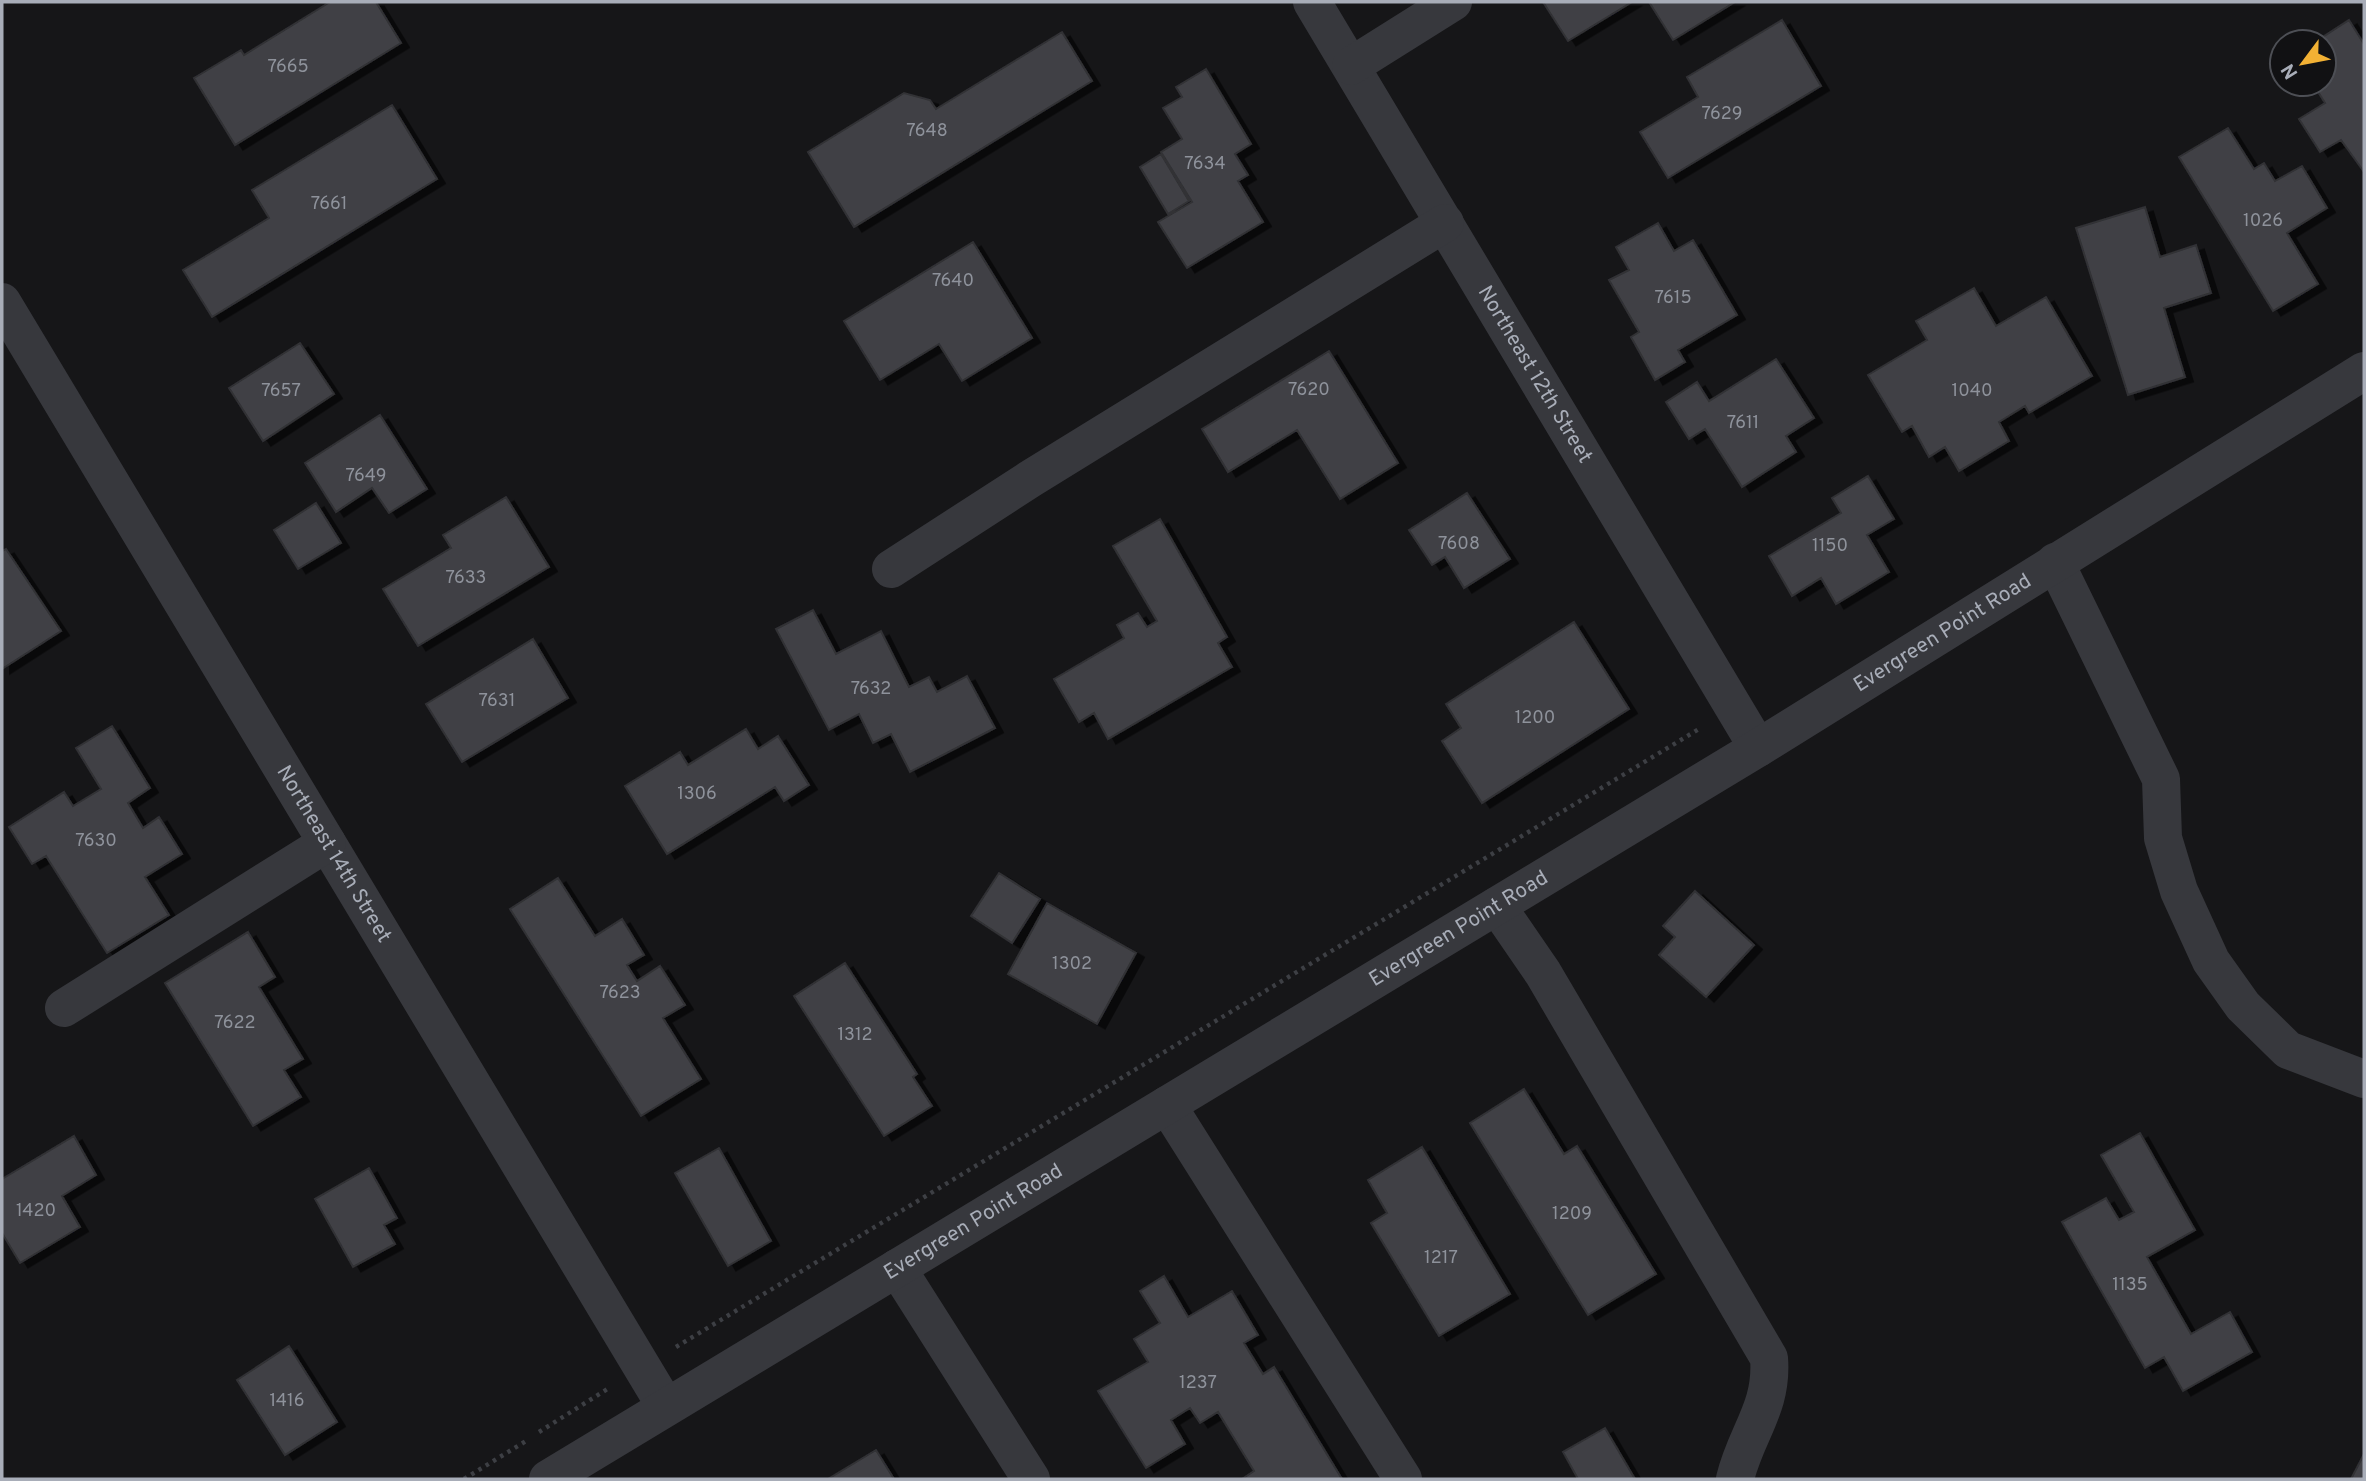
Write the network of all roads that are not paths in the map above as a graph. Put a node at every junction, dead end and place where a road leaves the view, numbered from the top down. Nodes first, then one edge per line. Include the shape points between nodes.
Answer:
1 (1312, 2) edge
2 (1453, 2) edge
3 (1351, 66) junction
4 (1445, 223) junction
5 (2, 302) edge
6 (2364, 371) edge
7 (2055, 562) junction
8 (891, 569) dead end
9 (1758, 748) junction
10 (327, 842) junction
11 (1497, 906) junction
12 (64, 1008) dead end
13 (2364, 1079) edge
14 (1167, 1105) junction
15 (897, 1268) junction
16 (666, 1407) junction
17 (548, 1479) edge
18 (1031, 1479) edge
19 (1403, 1479) edge
20 (1735, 1479) edge

1 - 3 street, Northeast 12th Street
2 - 3 street
3 - 4 street, Northeast 12th Street
4 - 8 street via 1030,478
4 - 9 street, Northeast 12th Street
5 - 10 street, Northeast 14th Street
6 - 7 street, Evergreen Point Road
7 - 9 street, Evergreen Point Road
7 - 13 street via 2161,779 2163,838 2179,891 2211,961 2243,1006 2288,1050
9 - 11 street, Evergreen Point Road
10 - 12 street
10 - 16 street, Northeast 14th Street
11 - 14 street, Evergreen Point Road
11 - 20 street via 1550,984 1769,1358 1771,1383 1764,1408 1740,1456
14 - 15 street, Evergreen Point Road
14 - 19 street
15 - 16 street, Evergreen Point Road
15 - 18 street
16 - 17 street, Evergreen Point Road

